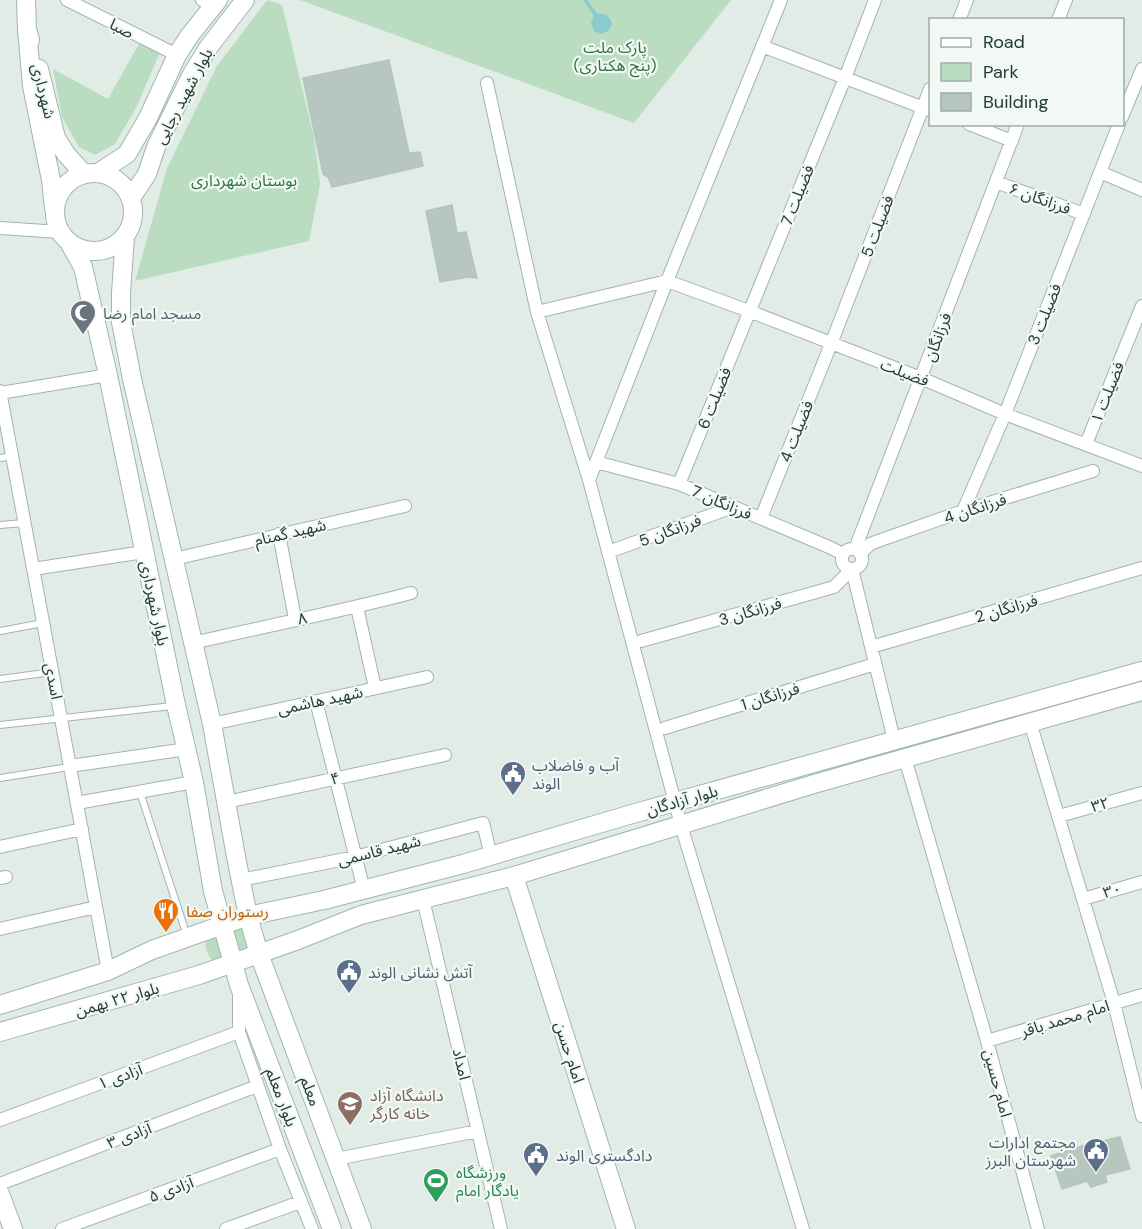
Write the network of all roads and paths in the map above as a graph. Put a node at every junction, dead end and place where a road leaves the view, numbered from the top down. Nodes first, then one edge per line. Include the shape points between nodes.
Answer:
1 (26, 0) edge
2 (67, 0) edge
3 (245, 0) edge
4 (781, 0) edge
5 (874, 0) edge
6 (967, 0) edge
7 (1066, 0) edge
8 (211, 2) edge
9 (960, 18) edge
10 (1059, 18) edge
11 (27, 29) junction
12 (762, 46) junction
13 (177, 55) junction
14 (1142, 69) edge
15 (844, 78) junction
16 (487, 83) dead end
17 (927, 109) edge
18 (1124, 112) edge
19 (974, 126) edge
20 (1017, 126) edge
21 (1118, 126) edge
22 (1012, 141) junction
23 (1100, 172) junction
24 (91, 174) junction
25 (996, 182) junction
26 (1142, 190) edge
27 (131, 198) junction
28 (1084, 214) junction
29 (0, 228) edge
30 (62, 231) junction
31 (125, 236) junction
32 (667, 281) junction
33 (1142, 306) edge
34 (749, 311) junction
35 (537, 312) junction
36 (831, 344) junction
37 (108, 375) junction
38 (921, 378) junction
39 (0, 392) edge
40 (2, 410) edge
41 (1005, 414) junction
42 (1086, 444) junction
43 (6, 457) edge
44 (597, 462) junction
45 (1142, 466) edge
46 (1093, 471) dead end
47 (589, 480) junction
48 (679, 484) junction
49 (405, 506) dead end
50 (733, 507) junction
51 (963, 512) junction
52 (761, 518) junction
53 (24, 523) junction
54 (0, 525) edge
55 (279, 534) junction
56 (144, 552) junction
57 (608, 552) junction
58 (853, 552) junction
59 (174, 559) junction
60 (1142, 568) edge
61 (33, 569) junction
62 (852, 569) junction
63 (411, 593) dead end
64 (357, 607) junction
65 (295, 619) junction
66 (43, 622) junction
67 (0, 631) edge
68 (641, 641) dead end
69 (194, 643) junction
70 (871, 647) junction
71 (875, 664) junction
72 (1142, 671) edge
73 (52, 672) junction
74 (427, 677) dead end
75 (0, 679) edge
76 (375, 688) junction
77 (1142, 691) edge
78 (316, 701) junction
79 (176, 705) junction
80 (61, 718) junction
81 (1030, 722) junction
82 (212, 724) junction
83 (0, 725) edge
84 (665, 728) dead end
85 (894, 740) junction
86 (187, 749) junction
87 (445, 754) dead end
88 (905, 758) junction
89 (70, 766) junction
90 (0, 778) edge
91 (335, 778) junction
92 (194, 782) junction
93 (140, 791) junction
94 (1142, 793) edge
95 (77, 802) junction
96 (226, 802) junction
97 (675, 802) junction
98 (1059, 816) junction
99 (681, 825) junction
100 (82, 829) junction
101 (0, 847) edge
102 (490, 855) junction
103 (355, 857) junction
104 (514, 876) junction
105 (241, 880) junction
106 (1142, 882) edge
107 (364, 890) junction
108 (423, 899) junction
109 (1083, 899) junction
110 (96, 907) junction
111 (249, 916) junction
112 (222, 926) junction
113 (0, 928) edge
114 (188, 938) junction
115 (259, 954) junction
116 (232, 964) junction
117 (108, 971) junction
118 (239, 985) junction
119 (1142, 995) edge
120 (1114, 1003) junction
121 (0, 1005) edge
122 (0, 1032) edge
123 (239, 1032) junction
124 (987, 1041) junction
125 (257, 1086) junction
126 (1139, 1094) edge
127 (1142, 1116) edge
128 (0, 1120) edge
129 (478, 1131) junction
130 (280, 1149) junction
131 (336, 1159) junction
132 (0, 1184) edge
133 (0, 1194) edge
134 (300, 1202) junction
135 (13, 1229) edge
136 (62, 1229) edge
137 (226, 1229) edge
138 (312, 1229) edge
139 (332, 1229) edge
140 (362, 1229) edge
141 (501, 1229) edge
142 (626, 1229) edge
143 (803, 1229) edge
144 (1038, 1229) edge

1 - 11 street, شهرداری
2 - 13 street, صبا
3 - 27 street, بلوار شهید رجایی via 191,76 147,174
4 - 12 street
5 - 15 street, فضیلت 7
6 - 9 street
7 - 10 street
8 - 13 street, بلوار شهید رجایی
11 - 24 street, شهرداری via 56,138
11 - 30 street via 32,86
12 - 15 street
12 - 32 street
13 - 24 street, بلوار شهید رجایی via 128,154
14 - 18 street
15 - 17 street
15 - 34 street, فضیلت 7
16 - 35 street
17 - 36 street, فضیلت 5
19 - 22 street
20 - 22 street, فرزانگان
21 - 23 street, فضیلت 3
22 - 25 street, فرزانگان
23 - 26 street
23 - 28 street, فضیلت 3
24 - 27 street via 112,177
24 - 30 street, بلوار شهید رجایی via 71,181 62,191 56,204
25 - 28 street, فرزانگان ۶
25 - 38 street, فرزانگان
27 - 31 street, بلوار شهرداری via 132,225
28 - 41 street, فضیلت 3
29 - 30 street
30 - 31 street via 81,249 93,252 105,250
30 - 37 street, بلوار شهرداری via 83,267
31 - 59 street, بلوار شهرداری via 121,322
32 - 34 street, فضیلت
32 - 35 street
32 - 44 street
33 - 42 street, فضیلت ۱
34 - 36 street, فضیلت
34 - 48 street, فضیلت 6
35 - 47 street
36 - 38 street, فضیلت
36 - 52 street, فضیلت 4
37 - 39 street
37 - 56 street, بلوار شهرداری
38 - 41 street, فضیلت
38 - 58 street, فرزانگان
39 - 40 street, اسدی
40 - 43 street, اسدی
41 - 42 street, فضیلت
41 - 51 street, فضیلت 3
42 - 45 street, فضیلت
43 - 53 street, اسدی
44 - 47 street
44 - 48 street, فرزانگان 7
46 - 51 street, فرزانگان 4
47 - 57 street
48 - 50 street, فرزانگان 7
49 - 55 street, شهید گمنام
50 - 52 street, فرزانگان 7
50 - 57 street, فرزانگان 5
51 - 58 street, فرزانگان 4
52 - 58 street, فرزانگان 7 via 829,547
53 - 54 lane
53 - 61 street, اسدی
55 - 59 street, شهید گمنام
55 - 65 street
56 - 61 street
56 - 79 street, بلوار شهرداری
57 - 97 street
58 - 62 street via 861,560
58 - 62 street via 842,561
59 - 69 street, بلوار شهرداری
60 - 70 street, فرزانگان 2
61 - 66 street, اسدی
62 - 68 street, فرزانگان 3 via 834,587
62 - 70 street
63 - 64 street, ۸
64 - 65 street, ۸
64 - 76 street
65 - 69 street, ۸
66 - 67 lane
66 - 73 street, اسدی
69 - 82 street, بلوار شهرداری
70 - 71 street
71 - 84 street, فرزانگان 1
71 - 85 street
72 - 85 street, بلوار آزادگان
73 - 75 lane
73 - 80 street, اسدی
74 - 76 street, شهید هاشمی
76 - 78 street, شهید هاشمی
77 - 81 street, بلوار آزادگان
78 - 82 street, شهید هاشمی
78 - 91 street
79 - 80 lane
79 - 86 street, بلوار شهرداری
80 - 83 lane
80 - 89 street, اسدی
81 - 88 street, بلوار آزادگان
81 - 98 street
82 - 96 street, بلوار شهرداری
85 - 97 street, بلوار آزادگان
86 - 89 street
86 - 92 street, بلوار شهرداری
87 - 91 street, ۴
88 - 99 street, بلوار آزادگان
88 - 124 street, امام حسین
89 - 90 lane
89 - 95 street, اسدی
91 - 96 street, ۴
91 - 103 street
92 - 93 street
92 - 112 street, بلوار شهرداری
93 - 95 street
93 - 114 lane
94 - 98 street, ۳۲
95 - 100 street, اسدی
96 - 105 street, بلوار شهرداری
97 - 99 street
97 - 102 street, بلوار آزادگان
98 - 109 street
99 - 104 street, بلوار آزادگان
99 - 143 street
100 - 101 street
100 - 110 street, اسدی
102 - 103 street, شهید قاسمی via 483,824
102 - 107 street, بلوار آزادگان
103 - 105 street, شهید قاسمی
103 - 107 street
104 - 108 street, بلوار آزادگان
104 - 142 street, امام حسن
105 - 111 street, بلوار شهرداری
106 - 109 street, ۳۰
107 - 111 street, بلوار آزادگان
108 - 115 street, بلوار آزادگان via 361,915
108 - 129 street, امداد
109 - 120 street
110 - 113 street
110 - 117 street, اسدی
111 - 112 street, بلوار آزادگان
111 - 115 street, بلوار شهرداری
112 - 114 street, بلوار ۲۲ بهمن
112 - 116 street, بلوار شهرداری
114 - 117 street, بلوار ۲۲ بهمن
115 - 116 street, بلوار آزادگان
115 - 131 street, معلم
116 - 118 street, بلوار معلم
116 - 122 street, بلوار ۲۲ بهمن
117 - 121 street, بلوار ۲۲ بهمن
118 - 123 street
118 - 139 street, بلوار معلم
119 - 120 street, امام محمد باقر
120 - 124 street, امام محمد باقر
120 - 126 street
123 - 125 street
123 - 128 street, آزادی ۱
124 - 144 street, امام حسین
125 - 130 street
125 - 132 street, آزادی ۳
126 - 127 street
129 - 131 street
129 - 141 street, امداد
130 - 134 street
130 - 136 street, آزادی ۵
131 - 140 street, معلم
133 - 135 street
134 - 137 street
134 - 138 street

